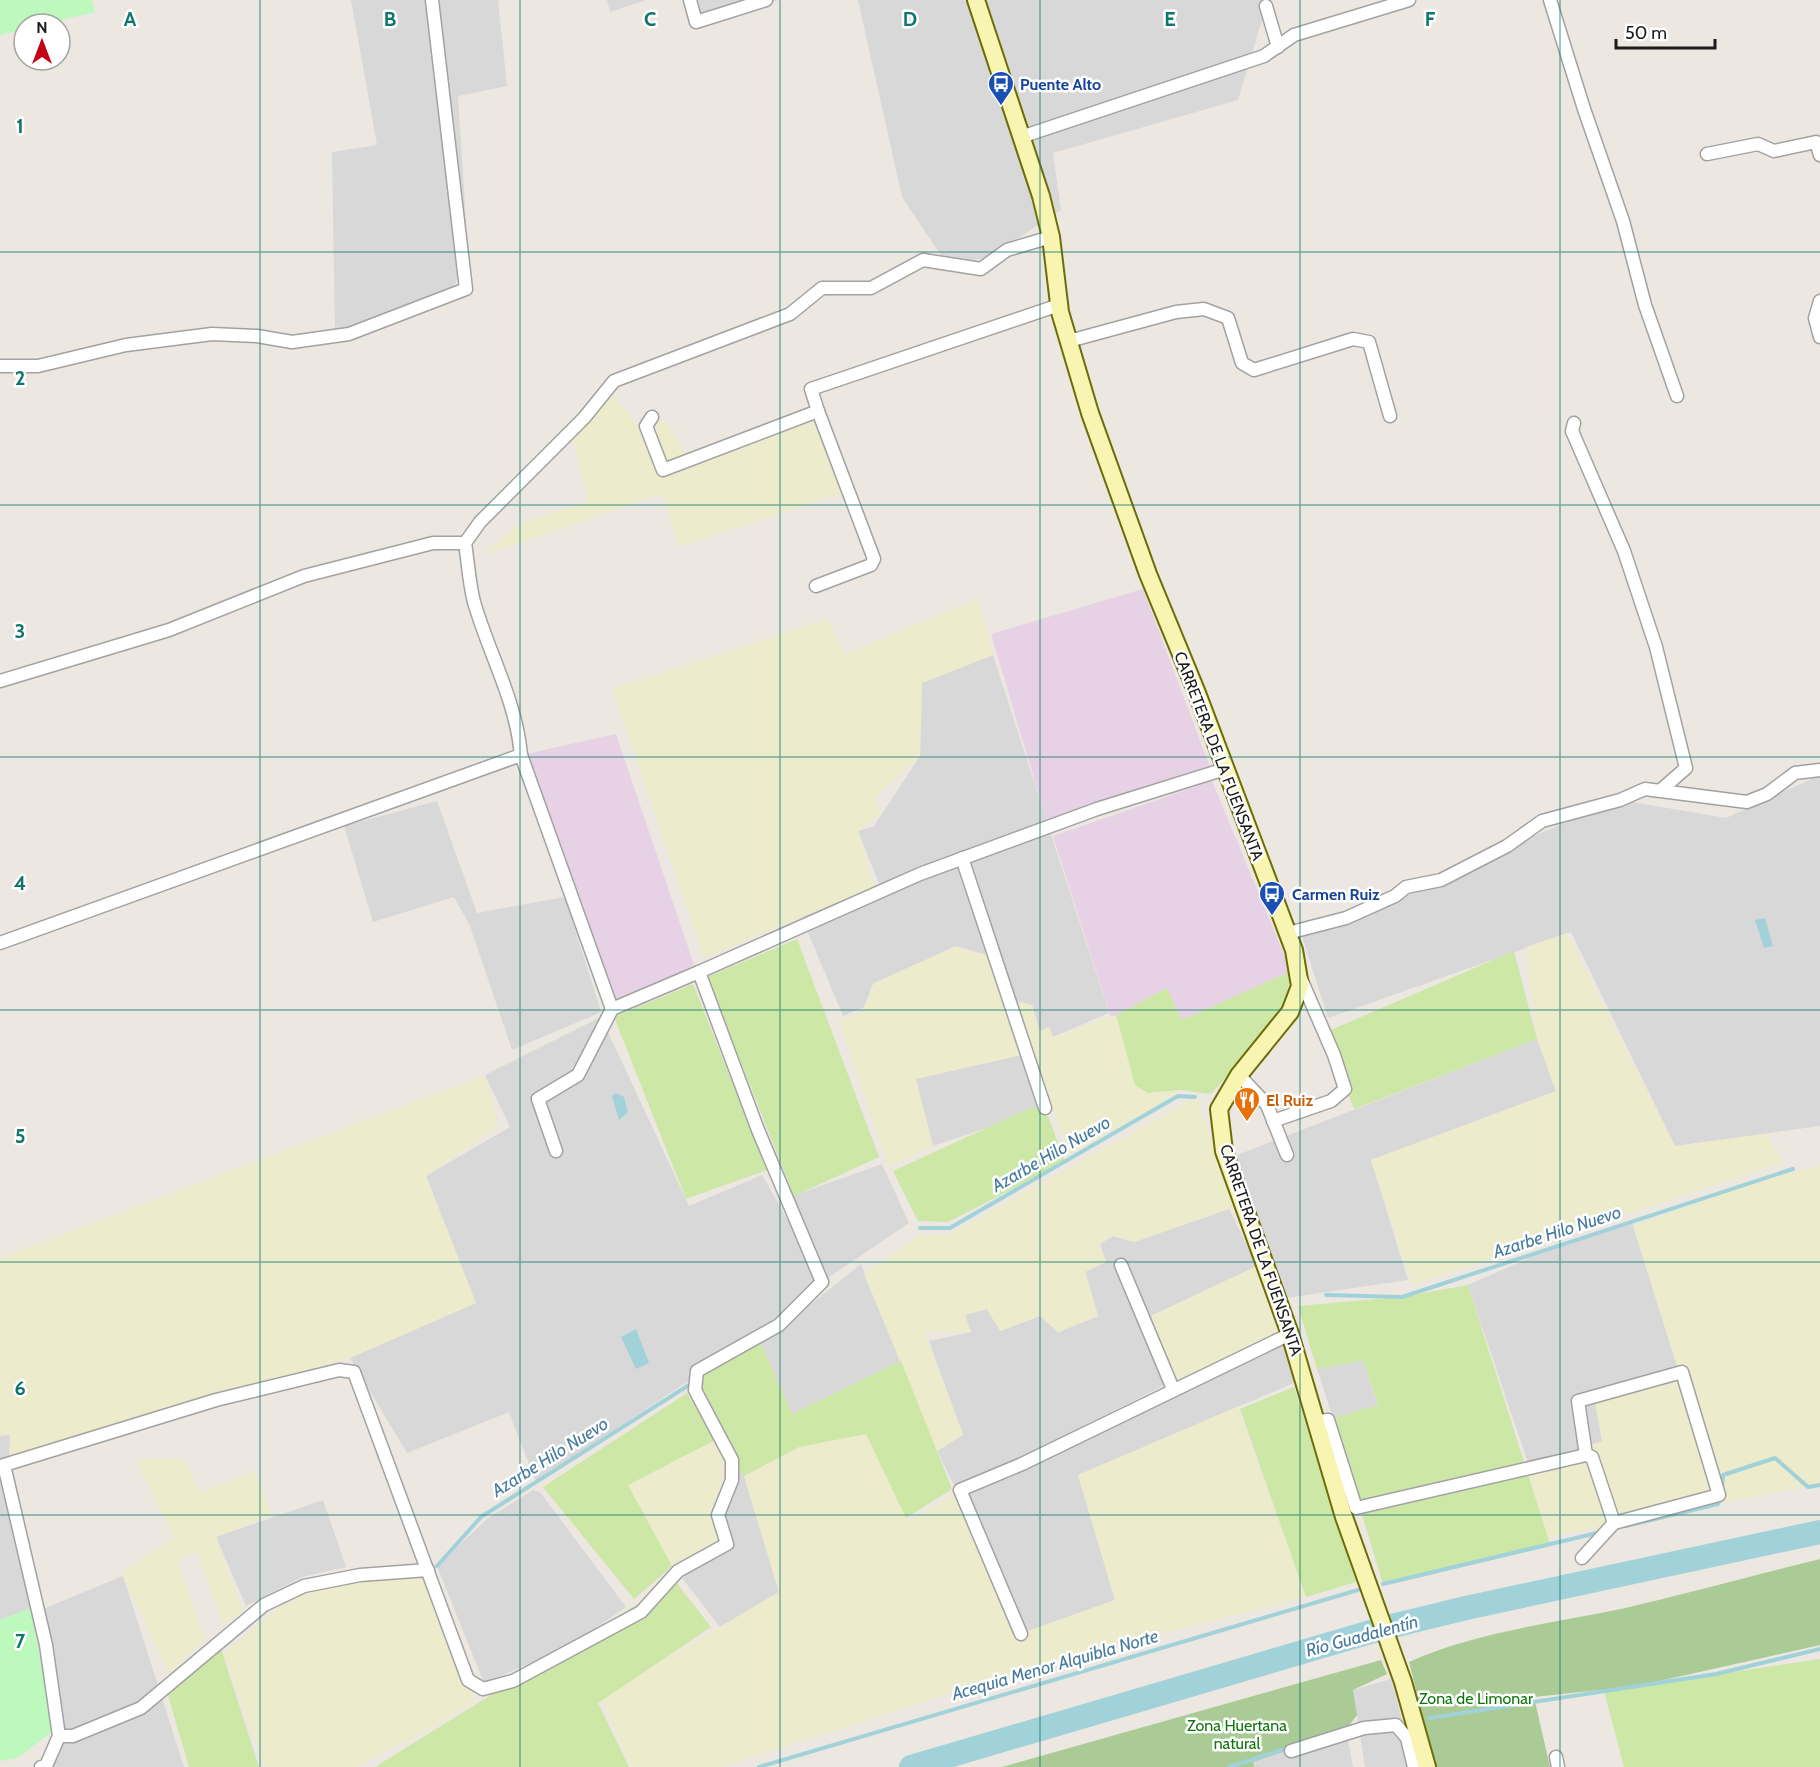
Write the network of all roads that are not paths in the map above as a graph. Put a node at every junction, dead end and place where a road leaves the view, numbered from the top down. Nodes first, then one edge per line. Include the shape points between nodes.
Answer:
1 (432, 0) edge
2 (690, 0) edge
3 (766, 0) edge
4 (976, 0) edge
5 (1409, 0) edge
6 (1550, 0) edge
7 (1266, 6) dead end
8 (1278, 47) junction
9 (1021, 137) junction
10 (1707, 154) dead end
11 (1820, 155) edge
12 (1051, 237) junction
13 (1820, 301) edge
14 (1059, 305) junction
15 (1820, 337) edge
16 (1069, 341) junction
17 (0, 366) edge
18 (1677, 396) dead end
19 (818, 411) junction
20 (651, 417) dead end
21 (1390, 417) dead end
22 (1574, 423) dead end
23 (465, 543) junction
24 (816, 586) dead end
25 (0, 681) edge
26 (521, 755) junction
27 (1225, 769) junction
28 (1820, 770) edge
29 (1660, 790) junction
30 (962, 858) junction
31 (1288, 933) junction
32 (0, 943) edge
33 (699, 972) junction
34 (1298, 973) junction
35 (612, 1009) junction
36 (1239, 1075) junction
37 (1045, 1108) dead end
38 (1273, 1121) junction
39 (556, 1151) dead end
40 (1287, 1155) dead end
41 (1121, 1265) dead end
42 (1290, 1334) junction
43 (1173, 1389) junction
44 (1316, 1421) junction
45 (1586, 1455) junction
46 (2, 1466) edge
47 (1614, 1523) junction
48 (1582, 1558) dead end
49 (428, 1570) junction
50 (1021, 1634) dead end
51 (59, 1737) junction
52 (1292, 1751) dead end
53 (40, 1767) edge
54 (1414, 1767) edge
55 (1426, 1767) edge

1 - 17 street via 466,289 349,334 292,342 212,334 126,345 38,366
2 - 3 street via 696,21
4 - 9 main road, CARRETERA DE LA FUENSANTA
5 - 8 street via 1294,35
6 - 18 street
7 - 8 street
8 - 9 street via 1264,56
9 - 12 main road, CARRETERA DE LA FUENSANTA
10 - 11 street via 1758,144 1774,152 1816,142
12 - 14 main road, CARRETERA DE LA FUENSANTA
12 - 23 street via 1007,250 981,269 923,260 871,288 822,288 790,314 614,381 584,418 480,522
13 - 15 street via 1815,318
14 - 16 main road, CARRETERA DE LA FUENSANTA
14 - 19 street via 811,389
16 - 21 street via 1176,312 1204,309 1228,318 1242,363 1254,370 1353,339 1369,342
16 - 27 main road, CARRETERA DE LA FUENSANTA via 1148,574
19 - 20 street via 663,470 646,426
19 - 24 street via 874,559 871,565
22 - 29 street via 1572,431 1624,551 1656,647 1686,768
23 - 25 street via 433,543 304,576 169,630
23 - 26 street via 474,602 504,682 519,731
26 - 32 street
26 - 35 street
27 - 30 street via 1097,809
27 - 31 main road, CARRETERA DE LA FUENSANTA
28 - 29 street via 1795,773 1767,794 1747,802
29 - 31 street via 1645,789 1620,800 1542,820 1507,846 1441,880 1406,887 1346,918
30 - 33 street
30 - 37 street
31 - 34 main road, CARRETERA DE LA FUENSANTA
33 - 35 street
33 - 49 street via 758,1130 822,1282 779,1324 697,1371 695,1390 732,1460 732,1480 718,1515 726,1544 678,1571 641,1612 513,1681 483,1689 468,1680
34 - 36 main road, CARRETERA DE LA FUENSANTA via 1299,986 1290,1012
34 - 38 street via 1345,1089 1331,1101
35 - 39 street via 578,1075 538,1099
36 - 38 street via 1267,1105
36 - 42 main road, CARRETERA DE LA FUENSANTA via 1219,1109 1224,1151
38 - 40 street
41 - 43 street
42 - 43 street
42 - 44 main road, CARRETERA DE LA FUENSANTA
43 - 50 street via 1022,1464 960,1490
44 - 45 street via 1328,1420 1356,1508
44 - 55 main road, CARRETERA DE LA FUENSANTA via 1344,1517 1403,1682
45 - 47 street via 1592,1457
45 - 47 street via 1578,1401 1682,1372 1719,1496
46 - 49 street via 216,1400 339,1370 354,1372
46 - 51 street via 46,1645
47 - 48 street
49 - 51 street via 360,1575 304,1586 264,1605 141,1708 74,1736
51 - 53 street via 46,1766
52 - 54 street via 1364,1728 1396,1725 1407,1738

